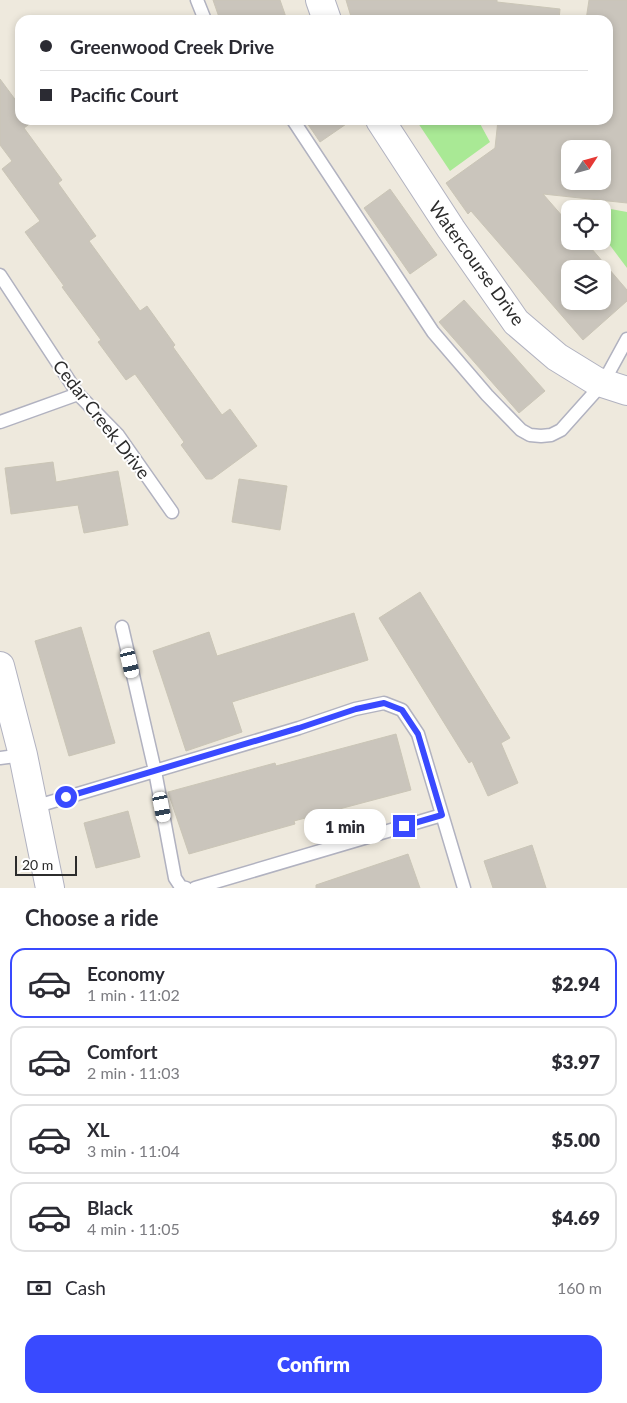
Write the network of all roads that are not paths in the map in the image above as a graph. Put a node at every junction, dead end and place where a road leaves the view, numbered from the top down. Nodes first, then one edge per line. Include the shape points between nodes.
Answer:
1 (197, 0) edge
2 (320, 0) edge
3 (203, 15) edge
4 (325, 15) edge
5 (296, 125) edge
6 (383, 125) edge
7 (0, 275) edge
8 (627, 339) edge
9 (615, 387) edge
10 (78, 394) junction
11 (0, 422) edge
12 (172, 512) dead end
13 (122, 628) dead end
14 (0, 666) edge
15 (11, 757) edge
16 (154, 771) junction
17 (34, 807) junction
18 (442, 815) junction
19 (50, 888) edge
20 (186, 888) edge
21 (195, 888) edge
22 (464, 888) edge

1 - 3 lane
2 - 4 street
5 - 9 lane via 433,332 521,430 530,435 551,435
6 - 9 street, Watercourse Drive via 516,322 557,356 596,381
7 - 10 lane, Cedar Creek Drive
8 - 9 lane
10 - 11 lane
10 - 12 lane, Cedar Creek Drive via 118,436
13 - 16 lane
14 - 15 street
15 - 17 street
16 - 17 lane
16 - 18 lane via 384,703 402,710 418,734
16 - 20 lane via 175,878 180,887
17 - 19 street
18 - 21 lane
18 - 22 lane

